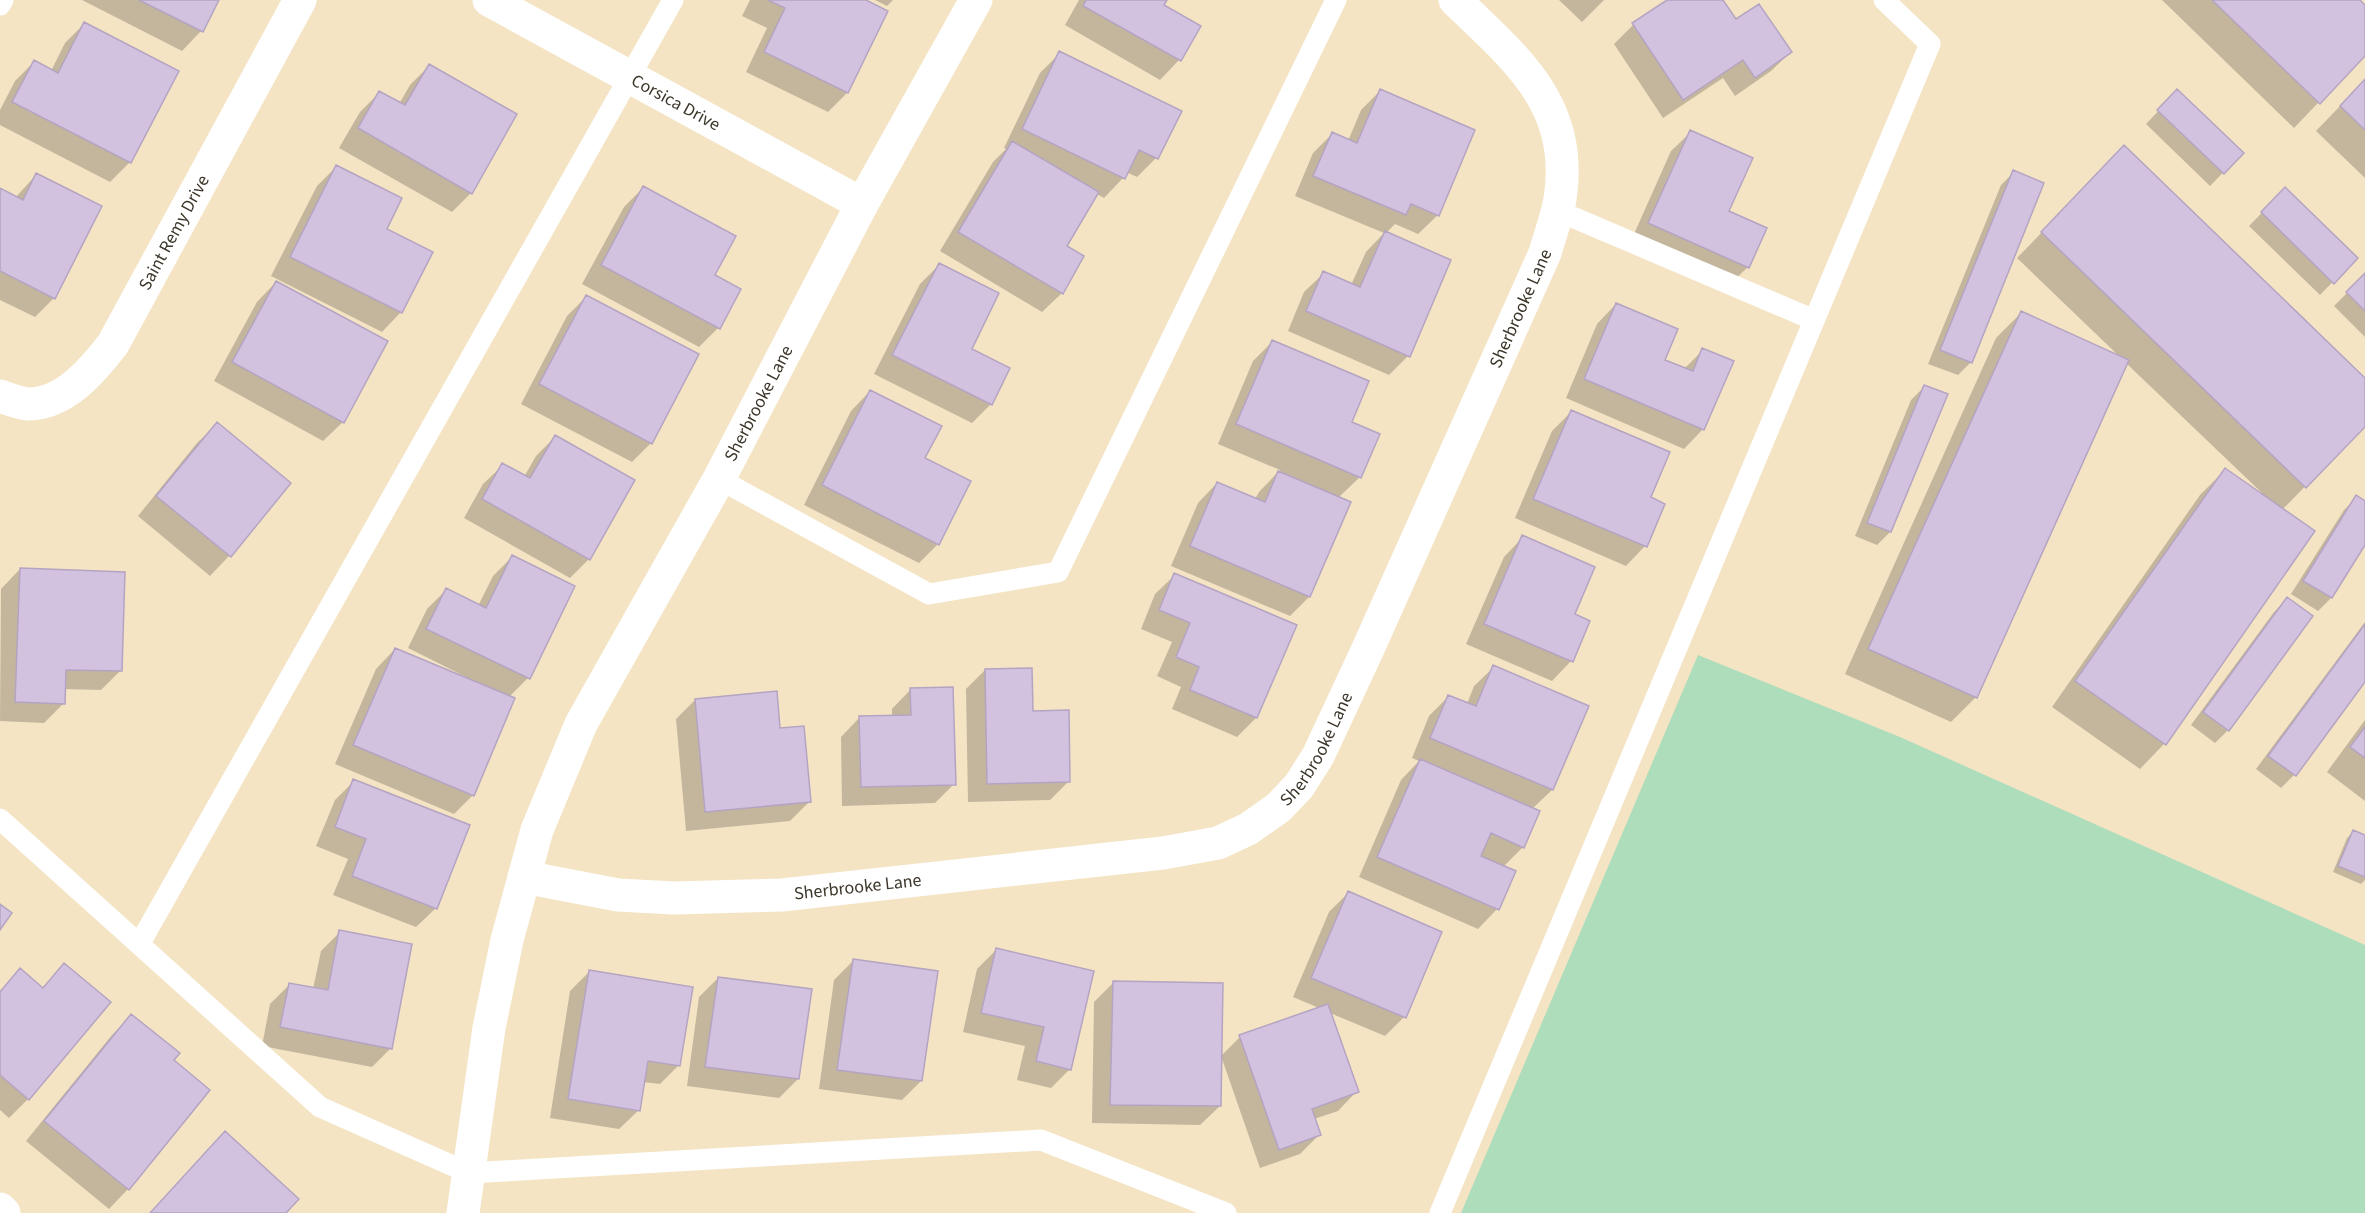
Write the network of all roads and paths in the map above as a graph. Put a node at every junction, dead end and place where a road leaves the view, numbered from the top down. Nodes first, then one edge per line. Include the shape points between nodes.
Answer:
1 (3, 0) edge
2 (300, 0) edge
3 (489, 0) edge
4 (673, 0) edge
5 (976, 0) edge
6 (1336, 0) edge
7 (1455, 0) edge
8 (1884, 0) edge
9 (0, 5) edge
10 (631, 77) junction
11 (862, 204) junction
12 (1556, 210) junction
13 (1814, 320) junction
14 (0, 396) edge
15 (719, 479) junction
16 (0, 819) edge
17 (524, 877) junction
18 (140, 943) junction
19 (469, 1173) junction
20 (0, 1209) edge
21 (4, 1213) edge
22 (463, 1213) edge
23 (1226, 1213) edge
24 (1440, 1213) edge

1 - 9 lane
2 - 14 street, Saint Remy Drive via 113,344 92,372 54,399 27,404
3 - 10 street, Corsica Drive
4 - 10 lane
5 - 11 street, Sherbrooke Lane
6 - 15 lane via 1058,572 929,594
7 - 12 street, Sherbrooke Lane via 1518,62 1537,85 1551,112 1562,158
8 - 13 lane via 1930,44
10 - 11 street, Corsica Drive
10 - 18 lane
11 - 15 street, Sherbrooke Lane
12 - 13 lane
12 - 17 street, Sherbrooke Lane via 1545,253 1318,756 1299,786 1278,808 1248,829 1218,843 1163,853 782,895 618,895
13 - 24 lane
15 - 17 street, Sherbrooke Lane via 581,723 537,830
16 - 18 lane
17 - 19 street, Sherbrooke Lane via 489,1028
18 - 19 lane via 320,1107
19 - 22 street, Sherbrooke Lane
19 - 23 lane via 1041,1140
20 - 21 street

